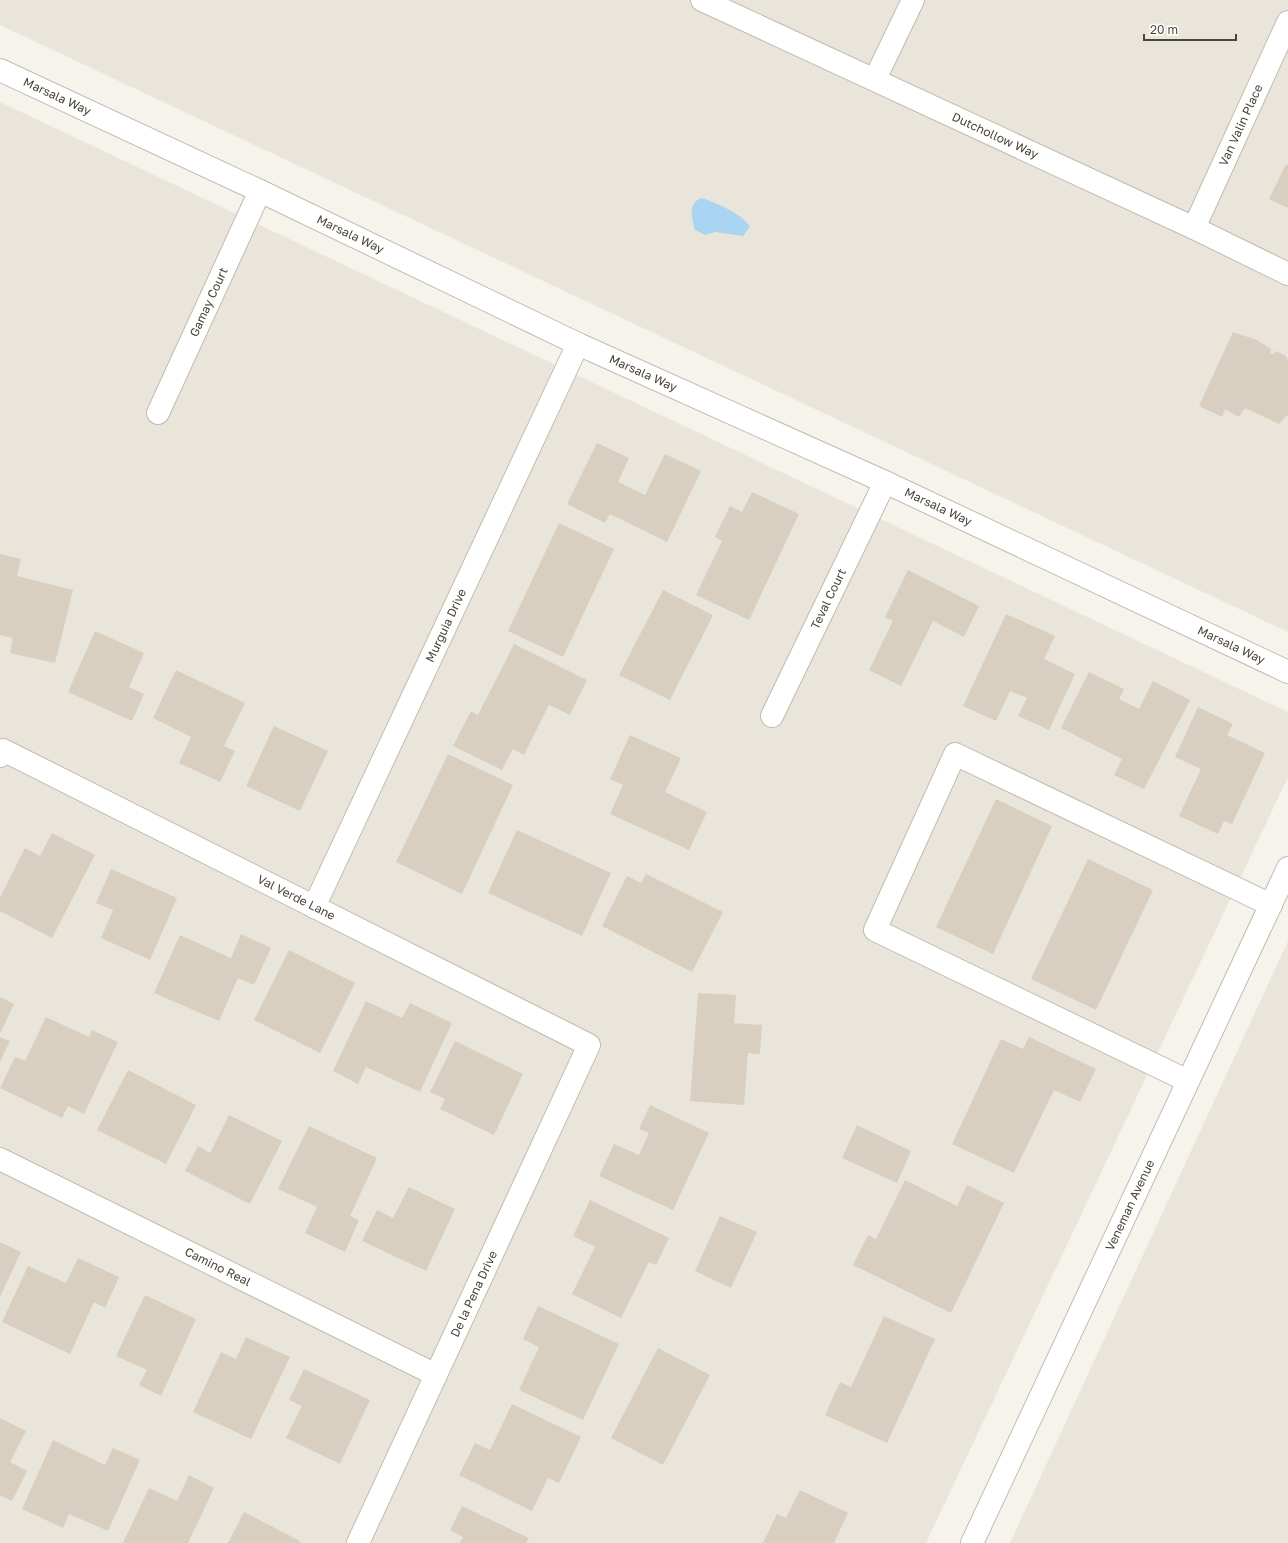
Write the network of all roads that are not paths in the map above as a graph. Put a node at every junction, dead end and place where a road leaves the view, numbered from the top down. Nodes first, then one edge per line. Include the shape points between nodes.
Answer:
1 (702, 0) edge
2 (913, 0) edge
3 (1288, 22) edge
4 (0, 70) edge
5 (875, 79) junction
6 (260, 191) junction
7 (1194, 228) junction
8 (1288, 274) edge
9 (578, 344) junction
10 (158, 413) dead end
11 (885, 482) junction
12 (1288, 672) edge
13 (772, 716) dead end
14 (1, 753) edge
15 (1288, 868) edge
16 (1271, 905) junction
17 (314, 907) junction
18 (589, 1045) joint
19 (1188, 1081) junction
20 (0, 1159) edge
21 (436, 1374) junction
22 (358, 1543) edge
23 (972, 1543) edge

1 - 5 street, Dutchollow Way
2 - 5 street
3 - 7 street, Van Valin Place
4 - 6 street, Marsala Way
5 - 7 street, Dutchollow Way
6 - 9 street, Marsala Way
6 - 10 street, Gamay Court
7 - 8 street, Dutchollow Way
9 - 11 street, Marsala Way
9 - 17 street, Murguia Drive
11 - 12 street, Marsala Way
11 - 13 street, Teval Court
14 - 17 street, Val Verde Lane
15 - 16 street, Veneman Avenue
16 - 19 street, Veneman Avenue
16 - 19 street via 955,754 874,930
17 - 18 street, Val Verde Lane
18 - 21 street, De la Pena Drive
19 - 23 street, Veneman Avenue
20 - 21 street, Camino Real
21 - 22 street, De la Pena Drive

